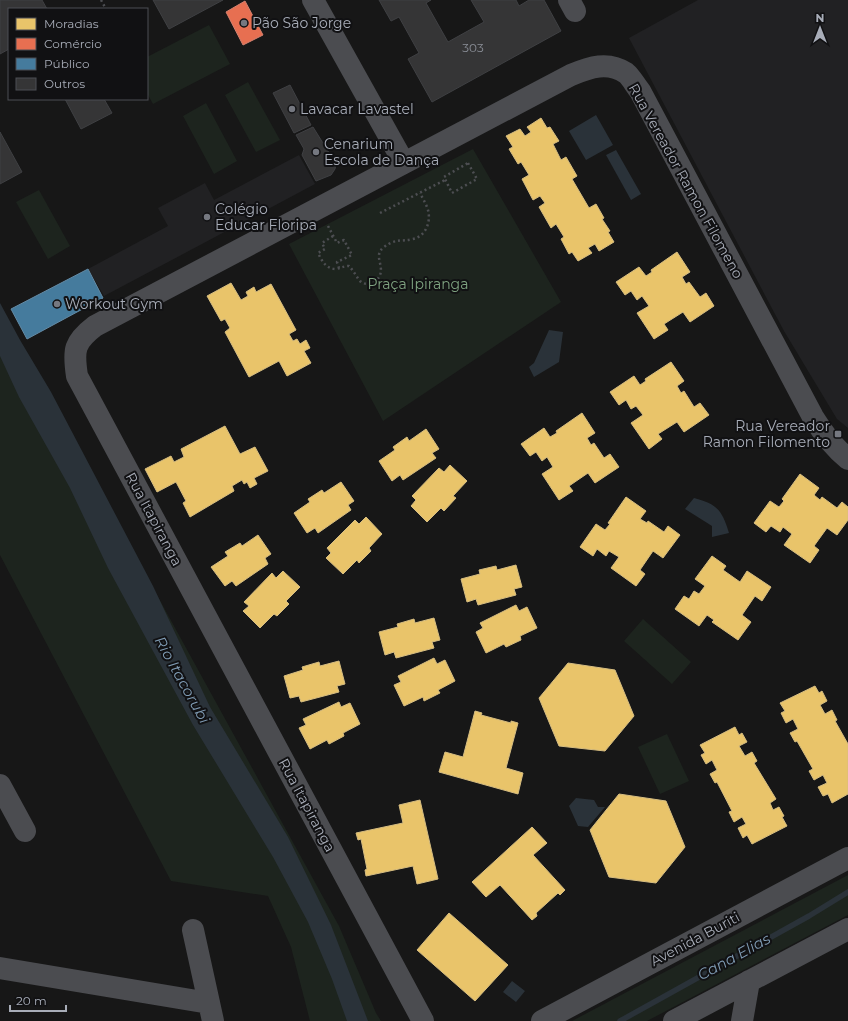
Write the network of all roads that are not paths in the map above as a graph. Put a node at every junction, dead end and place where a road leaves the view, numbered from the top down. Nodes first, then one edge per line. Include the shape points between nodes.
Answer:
1 (313, 0) edge
2 (404, 164) junction
3 (848, 459) edge
4 (0, 786) edge
5 (25, 832) dead end
6 (848, 858) edge
7 (193, 930) dead end
8 (848, 930) edge
9 (0, 968) edge
10 (750, 981) junction
11 (211, 1012) edge
12 (423, 1021) edge
13 (542, 1021) edge
14 (674, 1021) edge
15 (742, 1021) edge

1 - 2 street
2 - 3 street, Rua Vereador Ramon Filomeno via 591,67 610,66 626,74 640,90 779,336 810,411 826,436
2 - 12 street, Rua Itapiranga via 95,326 83,335 76,347 75,360 77,376
4 - 5 street
6 - 13 street, Avenida Buriti
7 - 11 street
8 - 10 street
9 - 11 street
10 - 14 street
10 - 15 street

